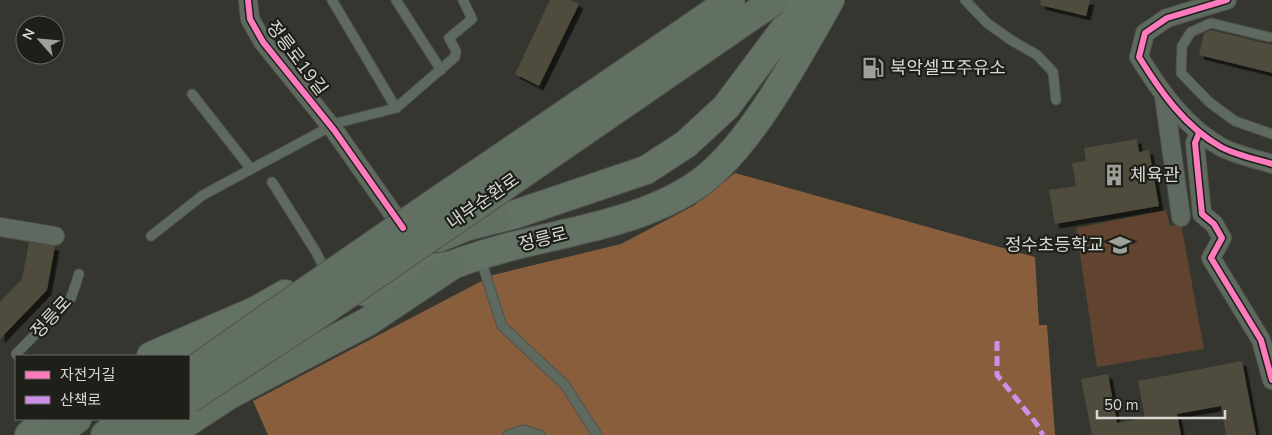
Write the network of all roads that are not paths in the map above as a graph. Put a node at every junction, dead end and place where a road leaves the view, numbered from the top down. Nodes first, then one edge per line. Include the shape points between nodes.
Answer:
1 (248, 0) edge
2 (332, 0) edge
3 (396, 0) edge
4 (463, 0) edge
5 (731, 0) edge
6 (775, 0) edge
7 (806, 0) edge
8 (830, 0) edge
9 (965, 0) edge
10 (1227, 0) edge
11 (1269, 37) dead end
12 (441, 70) junction
13 (192, 94) dead end
14 (1164, 94) junction
15 (1056, 100) dead end
16 (396, 108) junction
17 (332, 128) junction
18 (1199, 133) junction
19 (1272, 134) edge
20 (1272, 164) edge
21 (251, 169) junction
22 (272, 182) dead end
23 (569, 196) junction
24 (1181, 217) dead end
25 (496, 219) junction
26 (416, 224) junction
27 (0, 227) edge
28 (55, 236) dead end
29 (151, 236) dead end
30 (479, 255) junction
31 (451, 266) junction
32 (324, 268) junction
33 (79, 274) dead end
34 (17, 355) edge
35 (152, 355) edge
36 (190, 357) edge
37 (190, 372) edge
38 (1272, 380) edge
39 (190, 398) edge
40 (190, 399) edge
41 (47, 420) edge
42 (76, 420) edge
43 (125, 420) edge
44 (142, 420) edge
45 (157, 420) edge
46 (29, 435) edge
47 (54, 435) edge
48 (105, 435) edge
49 (109, 435) edge
50 (136, 435) edge
51 (168, 435) edge
52 (508, 435) edge
53 (540, 435) edge
54 (597, 435) edge

1 - 17 street, 정릉로19길 via 250,19 263,42
2 - 16 lane
3 - 12 lane
4 - 12 lane via 471,21 449,38 456,54
5 - 37 highway, 내부순환로, bridge via 351,258
6 - 39 highway, 내부순환로, bridge via 316,316
7 - 23 main road, 정릉로 via 726,107 686,144 646,170
8 - 30 main road, 정릉로 via 758,120 727,158 693,187 655,207 610,222
9 - 15 lane via 987,23 1037,55 1053,72
10 - 14 street via 1167,18 1145,33 1139,57
11 - 19 lane via 1211,23 1191,32 1182,46 1181,73 1234,122
12 - 16 lane
13 - 21 lane
14 - 18 street
14 - 24 street
16 - 17 lane via 346,120
17 - 21 lane
17 - 26 street, 정릉로19길 via 356,161
18 - 20 street via 1223,148
18 - 38 street via 1195,144 1202,214 1214,224 1222,238 1211,258 1261,340
21 - 29 lane via 203,195
22 - 32 lane
23 - 25 main road, 정릉로
23 - 26 main road, 정릉로 via 486,194
25 - 26 main road, 정릉로
25 - 36 highway via 465,227 373,264 236,331
26 - 32 main road, 정릉로
27 - 28 street
30 - 31 main road, 정릉로
30 - 54 lane via 502,326 565,385
31 - 40 main road, 정릉로 via 420,270 374,287 216,388
31 - 51 highway via 367,322 229,394
32 - 35 main road, 정릉로 via 257,310
33 - 34 lane, 정릉로 via 71,298
41 - 46 main road
42 - 47 highway
43 - 48 highway
44 - 49 main road
45 - 50 highway
52 - 53 lane via 524,430

